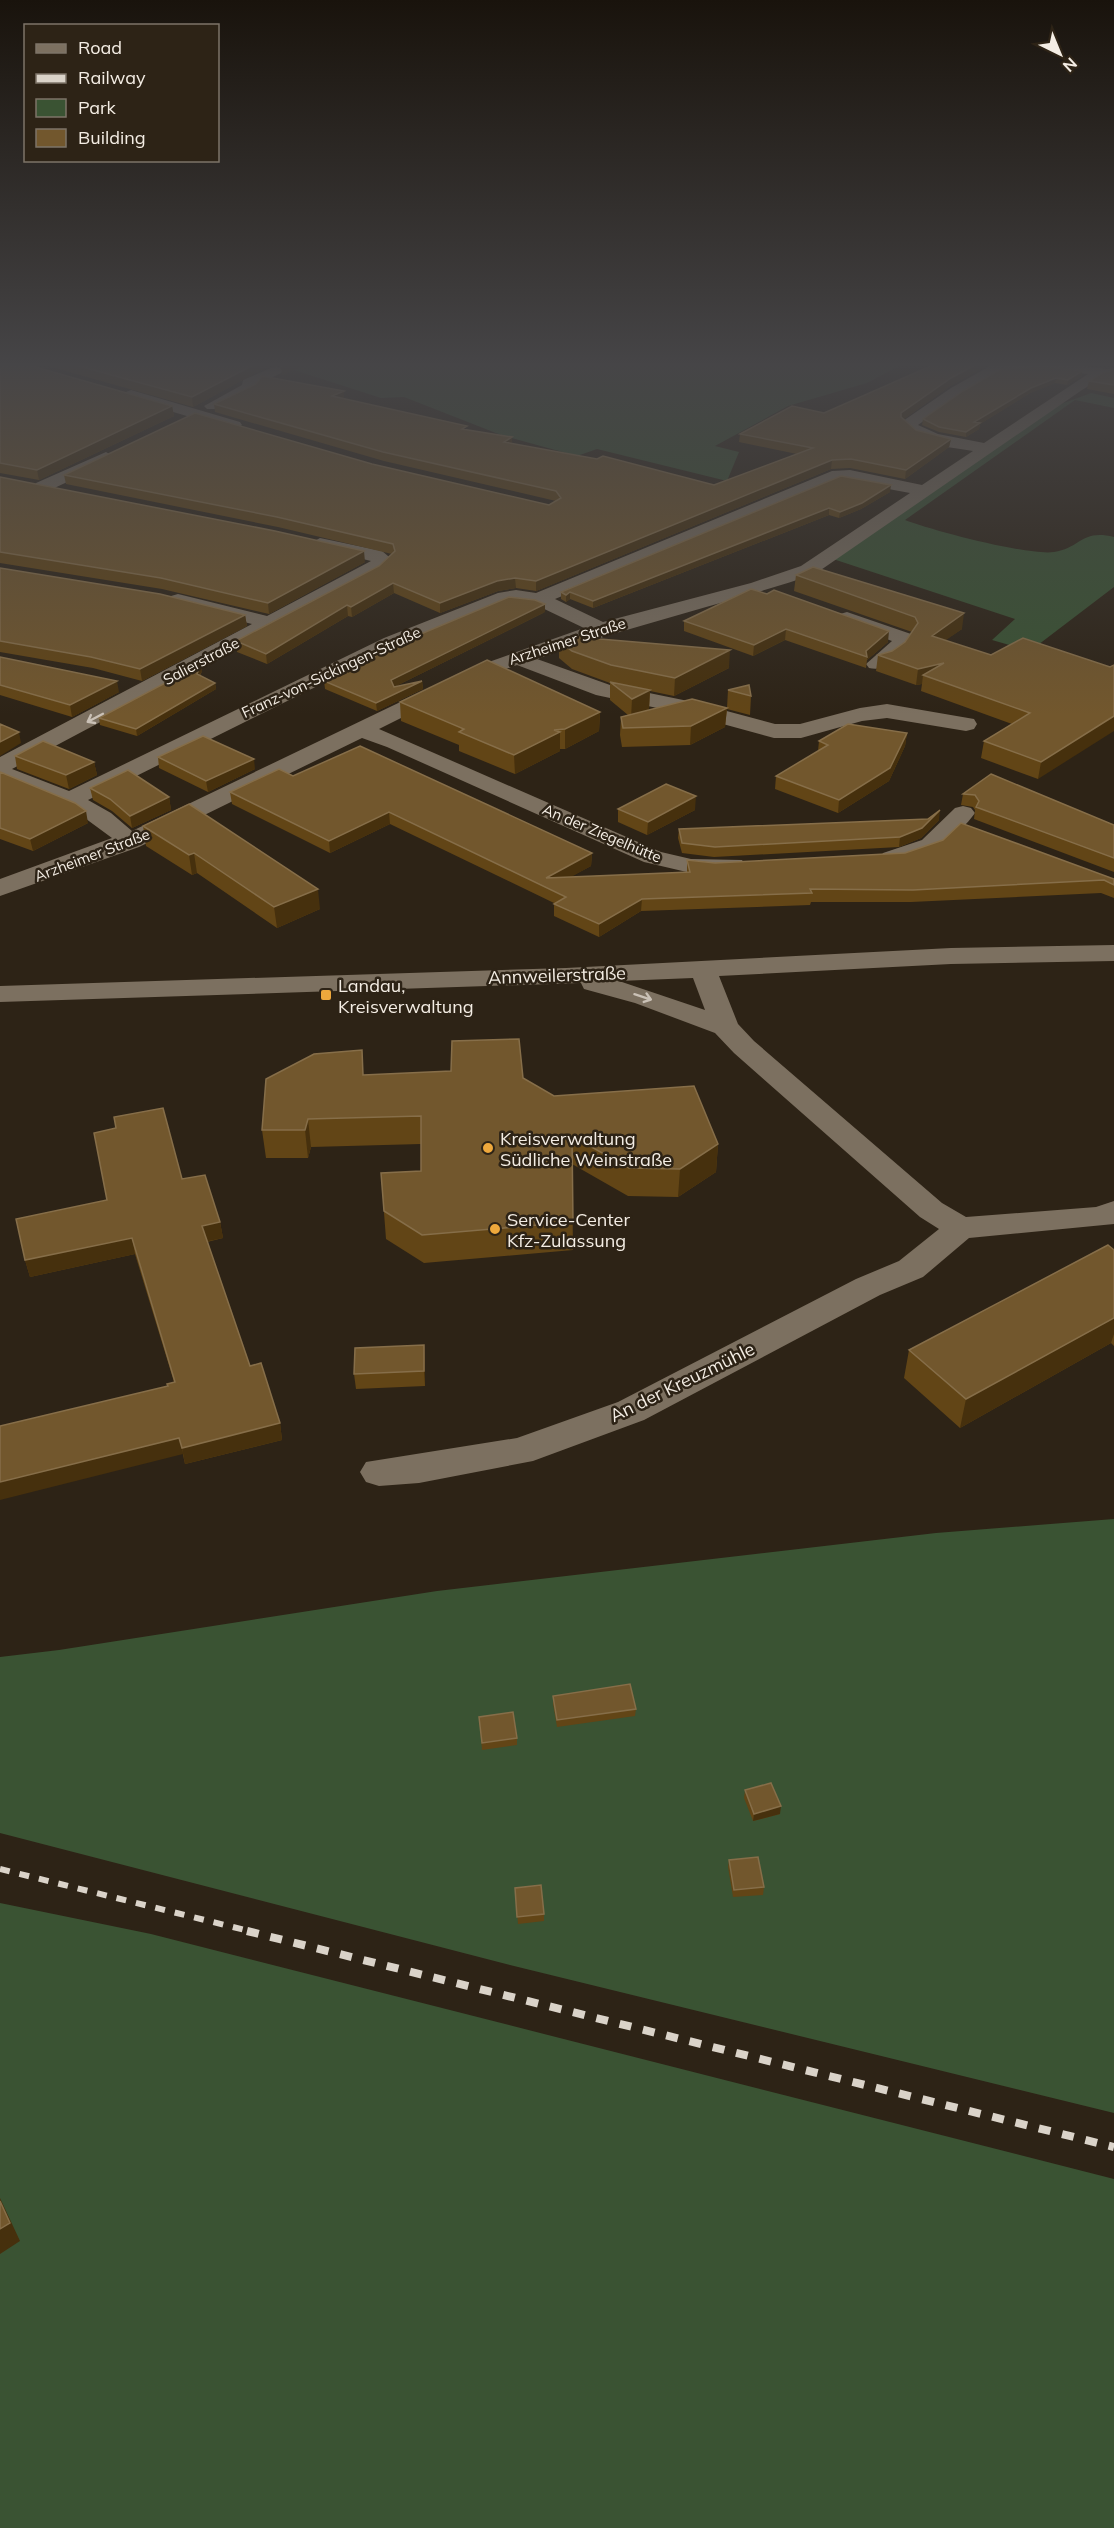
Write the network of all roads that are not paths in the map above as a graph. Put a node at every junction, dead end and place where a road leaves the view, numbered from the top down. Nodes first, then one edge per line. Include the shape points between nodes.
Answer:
1 (59, 480) edge
2 (826, 480) edge
3 (877, 480) edge
4 (942, 480) edge
5 (21, 483) edge
6 (42, 488) junction
7 (926, 491) junction
8 (76, 494) edge
9 (300, 539) edge
10 (758, 588) junction
11 (162, 597) edge
12 (537, 600) junction
13 (792, 600) edge
14 (826, 611) edge
15 (272, 623) junction
16 (601, 629) junction
17 (516, 658) junction
18 (876, 664) edge
19 (116, 682) edge
20 (146, 690) junction
21 (966, 724) dead end
22 (360, 730) junction
23 (0, 766) edge
24 (0, 772) edge
25 (69, 800) junction
26 (966, 822) edge
27 (130, 842) junction
28 (871, 860) edge
29 (760, 864) edge
30 (0, 888) edge
31 (1114, 953) edge
32 (704, 969) junction
33 (567, 976) junction
34 (0, 994) edge
35 (725, 1027) junction
36 (1110, 1218) edge
37 (961, 1228) junction
38 (379, 1472) dead end

1 - 6 street
2 - 12 street
3 - 7 street
4 - 7 street, Arzheimer Straße
5 - 6 street
6 - 8 street
7 - 10 street, Arzheimer Straße via 819,564
9 - 15 street, Salierstraße via 385,561
10 - 13 street
10 - 16 street, Arzheimer Straße
11 - 15 street
12 - 16 street, Franz-von-Sickingen-Straße
12 - 25 street, Franz-von-Sickingen-Straße via 514,595 449,617
14 - 18 street via 904,638 899,648
15 - 20 street, Salierstraße
16 - 17 street, Arzheimer Straße
17 - 21 street via 604,690 774,731 801,730 887,711
17 - 22 street, Arzheimer Straße via 416,700
19 - 20 street
20 -> 23 street, Salierstraße
22 - 27 street, Arzheimer Straße
22 - 29 street, An der Ziegelhütte via 653,857 691,866
24 - 25 street
25 - 27 street via 104,817
26 - 28 street via 917,852
27 - 30 street, Arzheimer Straße
31 - 32 street, Annweilerstraße via 951,956
32 - 33 street, Annweilerstraße
32 - 35 street
33 - 34 street, Annweilerstraße
33 -> 35 street via 645,997
35 - 37 street via 752,1055 931,1210
36 - 37 street
37 - 38 street, An der Kreuzmühle via 911,1269 631,1411 520,1451

